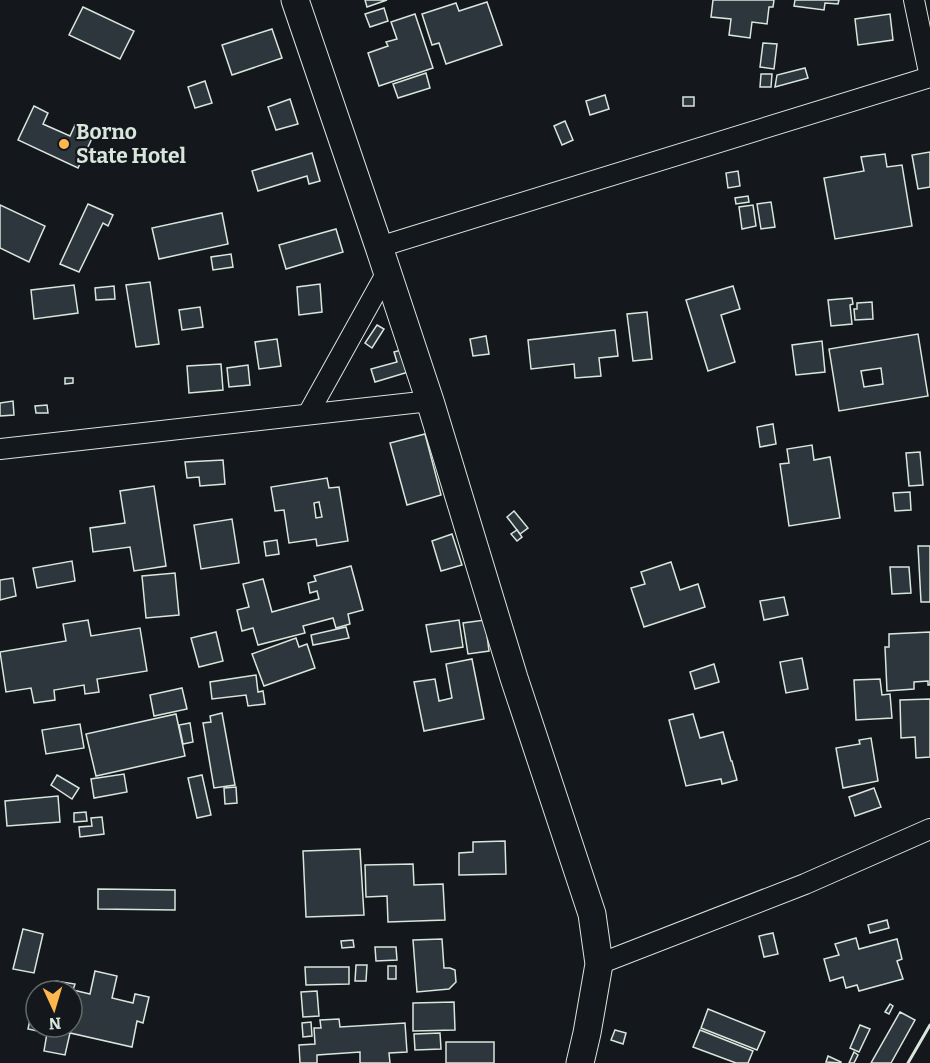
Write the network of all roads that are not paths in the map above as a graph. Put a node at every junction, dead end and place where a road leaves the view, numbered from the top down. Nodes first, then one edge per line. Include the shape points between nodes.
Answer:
1 (295, 0) edge
2 (914, 0) edge
3 (930, 77) edge
4 (379, 247) junction
5 (387, 272) junction
6 (430, 401) junction
7 (308, 414) junction
8 (0, 449) edge
9 (930, 830) edge
10 (599, 964) junction
11 (580, 1063) edge

1 - 4 street
2 - 3 street
3 - 4 street
4 - 5 street
5 - 6 street
5 - 7 street
6 - 7 street
6 - 10 street via 514,678 592,914
7 - 8 street
9 - 10 street via 805,884
10 - 11 street

